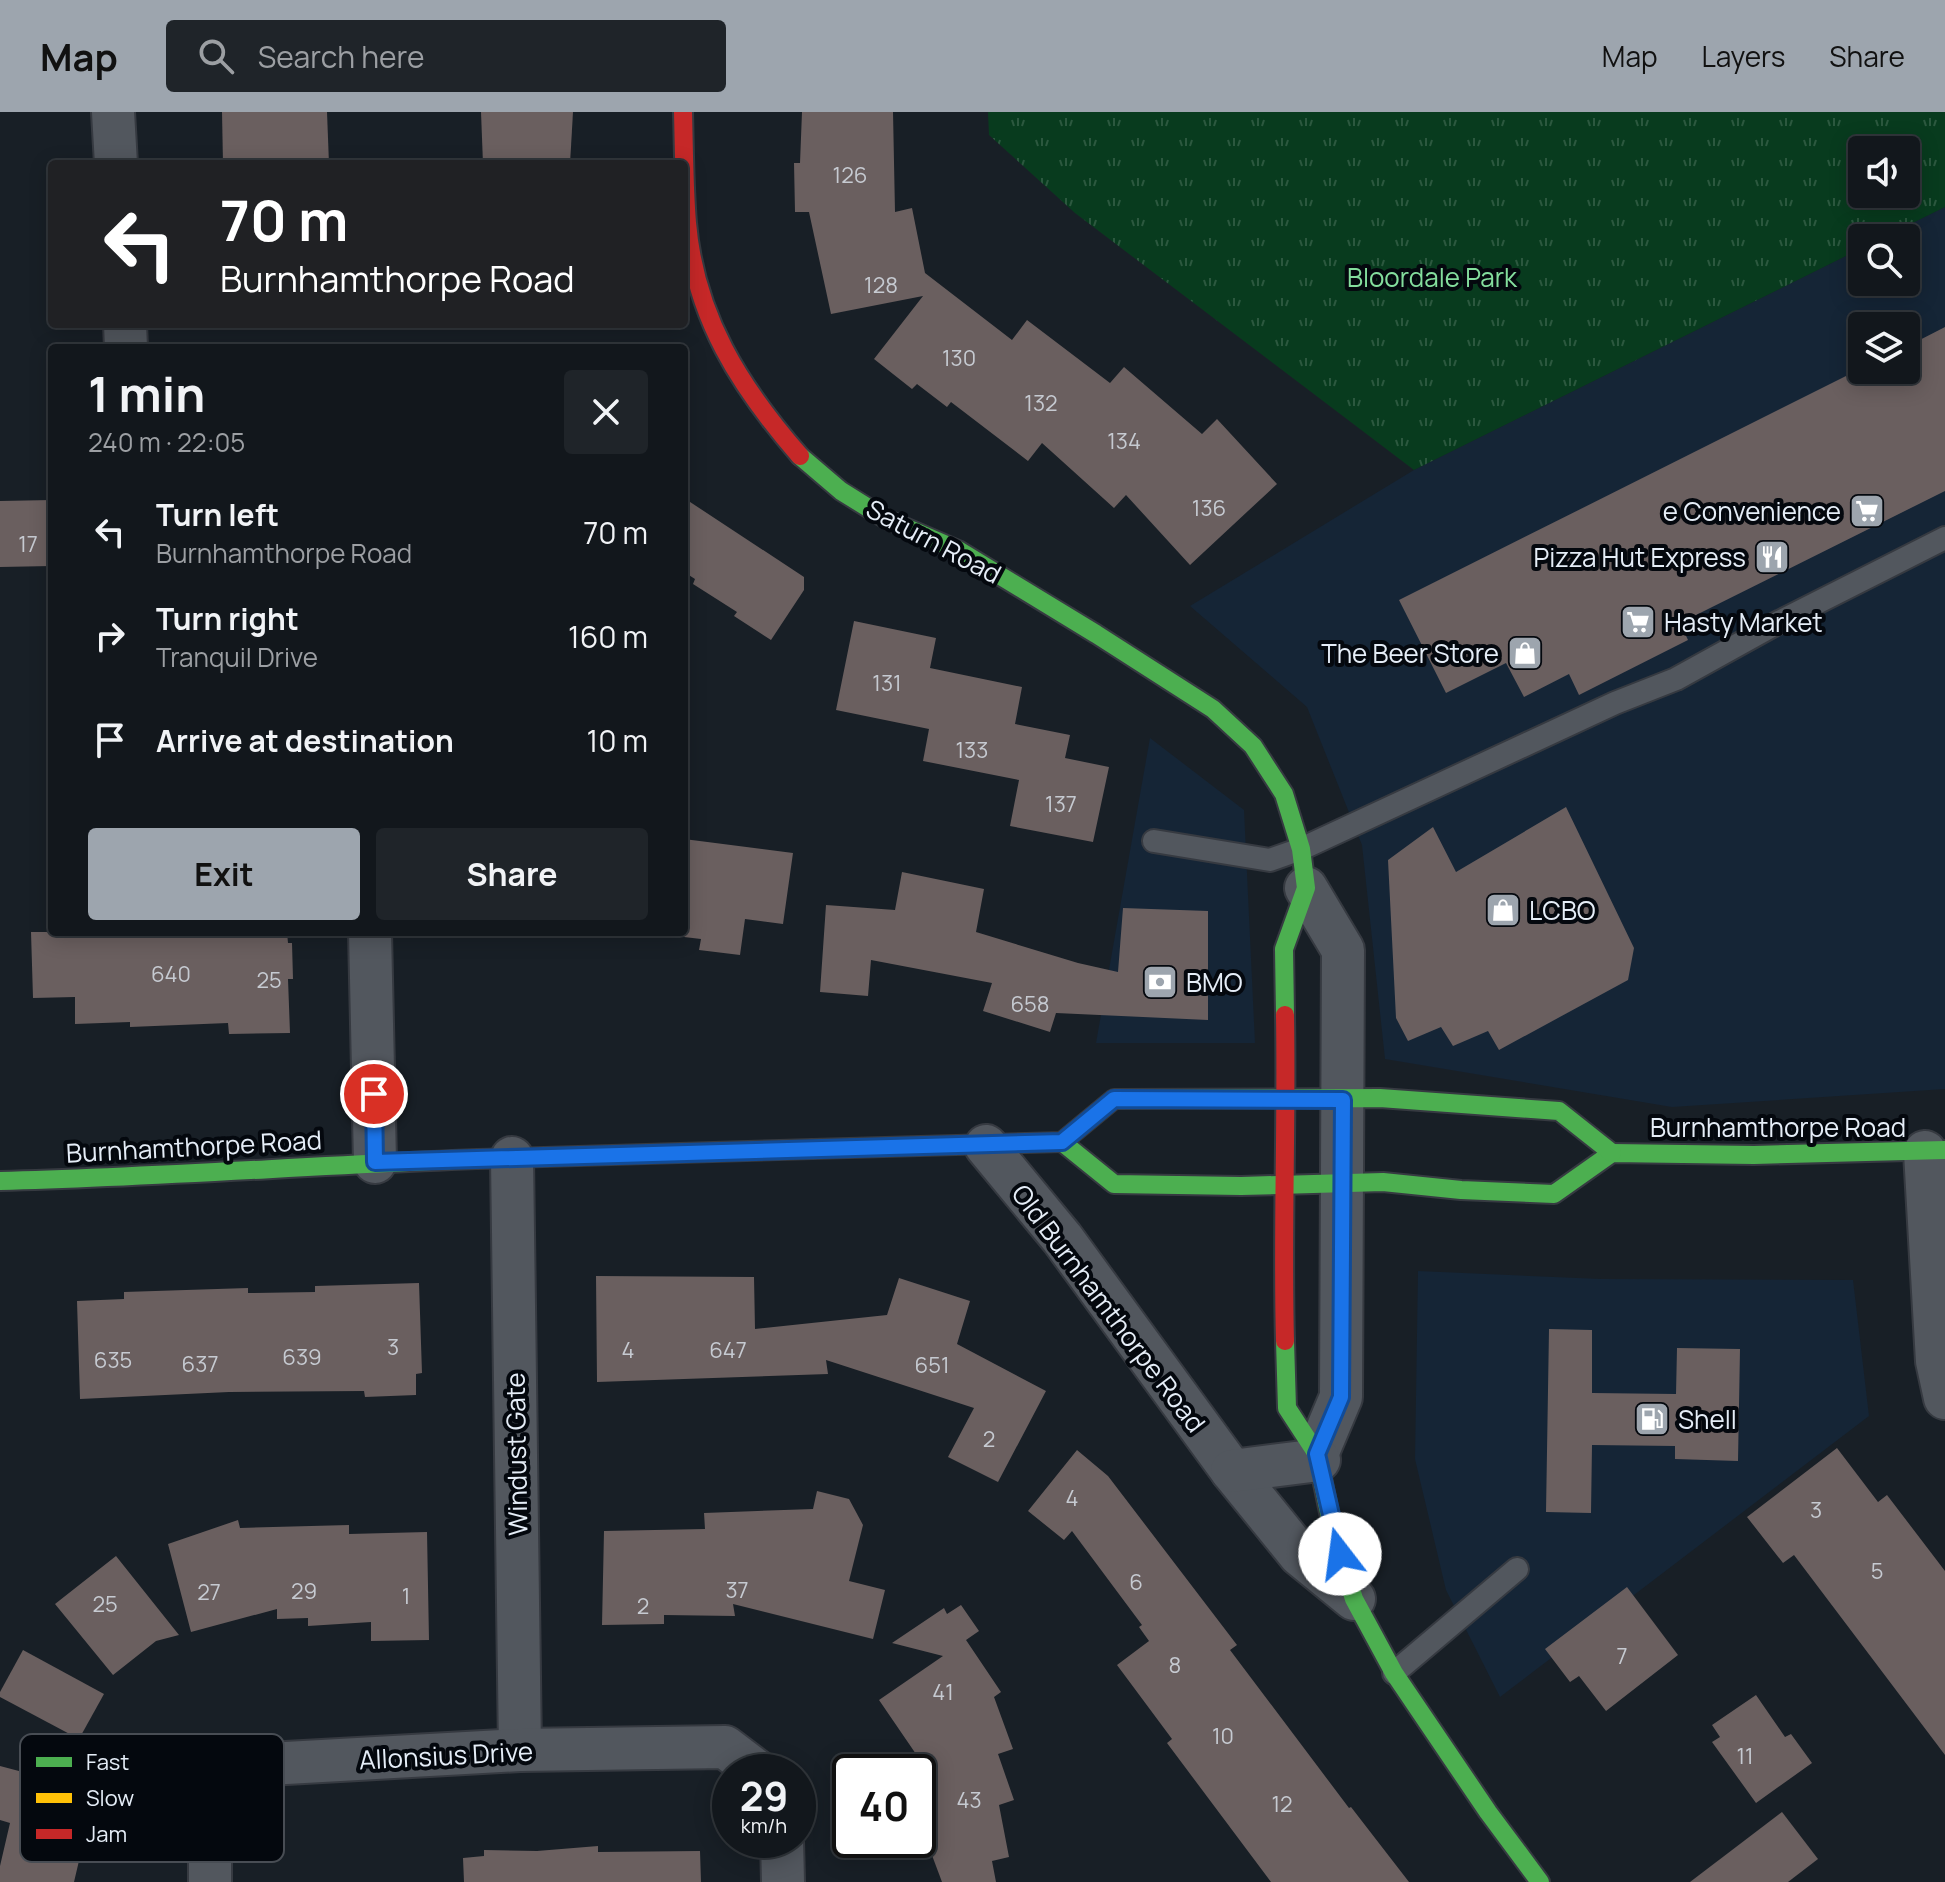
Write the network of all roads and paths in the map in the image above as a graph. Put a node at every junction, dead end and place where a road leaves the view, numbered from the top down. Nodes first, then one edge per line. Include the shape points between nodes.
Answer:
1 (113, 112) edge
2 (683, 112) edge
3 (116, 160) edge
4 (685, 160) edge
5 (688, 230) edge
6 (1945, 538) edge
7 (1154, 841) dead end
8 (1304, 868) junction
9 (370, 936) edge
10 (1287, 1099) junction
11 (1343, 1100) junction
12 (1062, 1142) junction
13 (986, 1146) junction
14 (1935, 1151) edge
15 (1612, 1153) junction
16 (512, 1158) junction
17 (375, 1162) junction
18 (0, 1181) edge
19 (1285, 1185) junction
20 (1342, 1185) junction
21 (1945, 1398) edge
22 (1318, 1457) junction
23 (1232, 1471) junction
24 (1517, 1569) dead end
25 (1354, 1599) junction
26 (1394, 1673) junction
27 (520, 1750) junction
28 (734, 1754) edge
29 (284, 1763) edge
30 (782, 1858) edge
31 (783, 1882) edge
32 (1540, 1882) edge

1 - 3 street
2 - 4 main road, Saturn Road
5 - 8 main road, Saturn Road via 696,276 736,374 801,457 886,519 958,550 1213,709 1270,769 1284,794
6 - 8 lane via 1676,679 1615,703
7 - 8 lane
8 - 10 main road via 1284,949
8 - 11 street, Saturn Road via 1343,950
9 - 17 street
10 - 11 main road
10 - 12 main road via 1114,1099
10 - 19 main road, Old Burnhamthorpe Road
11 - 15 main road via 1559,1111
11 - 20 street
12 - 13 main road, Burnhamthorpe Road
12 - 19 main road via 1114,1184
13 - 16 main road, Burnhamthorpe Road
13 - 23 street, Old Burnhamthorpe Road via 1062,1238
14 - 15 main road, Burnhamthorpe Road
14 - 21 street via 1937,1361
15 - 20 main road via 1554,1194 1383,1182
16 - 17 main road, Burnhamthorpe Road
16 - 27 street, Windust Gate
17 - 18 main road, Burnhamthorpe Road
19 - 20 main road
19 - 22 main road, Old Burnhamthorpe Road via 1287,1408
20 - 22 street via 1341,1397
22 - 23 street
22 - 25 main road, Old Burnhamthorpe Road
23 - 25 street, Old Burnhamthorpe Road via 1300,1555
24 - 26 lane
25 - 26 main road, Old Burnhamthorpe Road
26 - 32 main road, Old Burnhamthorpe Road
27 - 28 street, Allonsius Drive via 725,1747
27 - 29 street, Allonsius Drive
30 - 31 street

